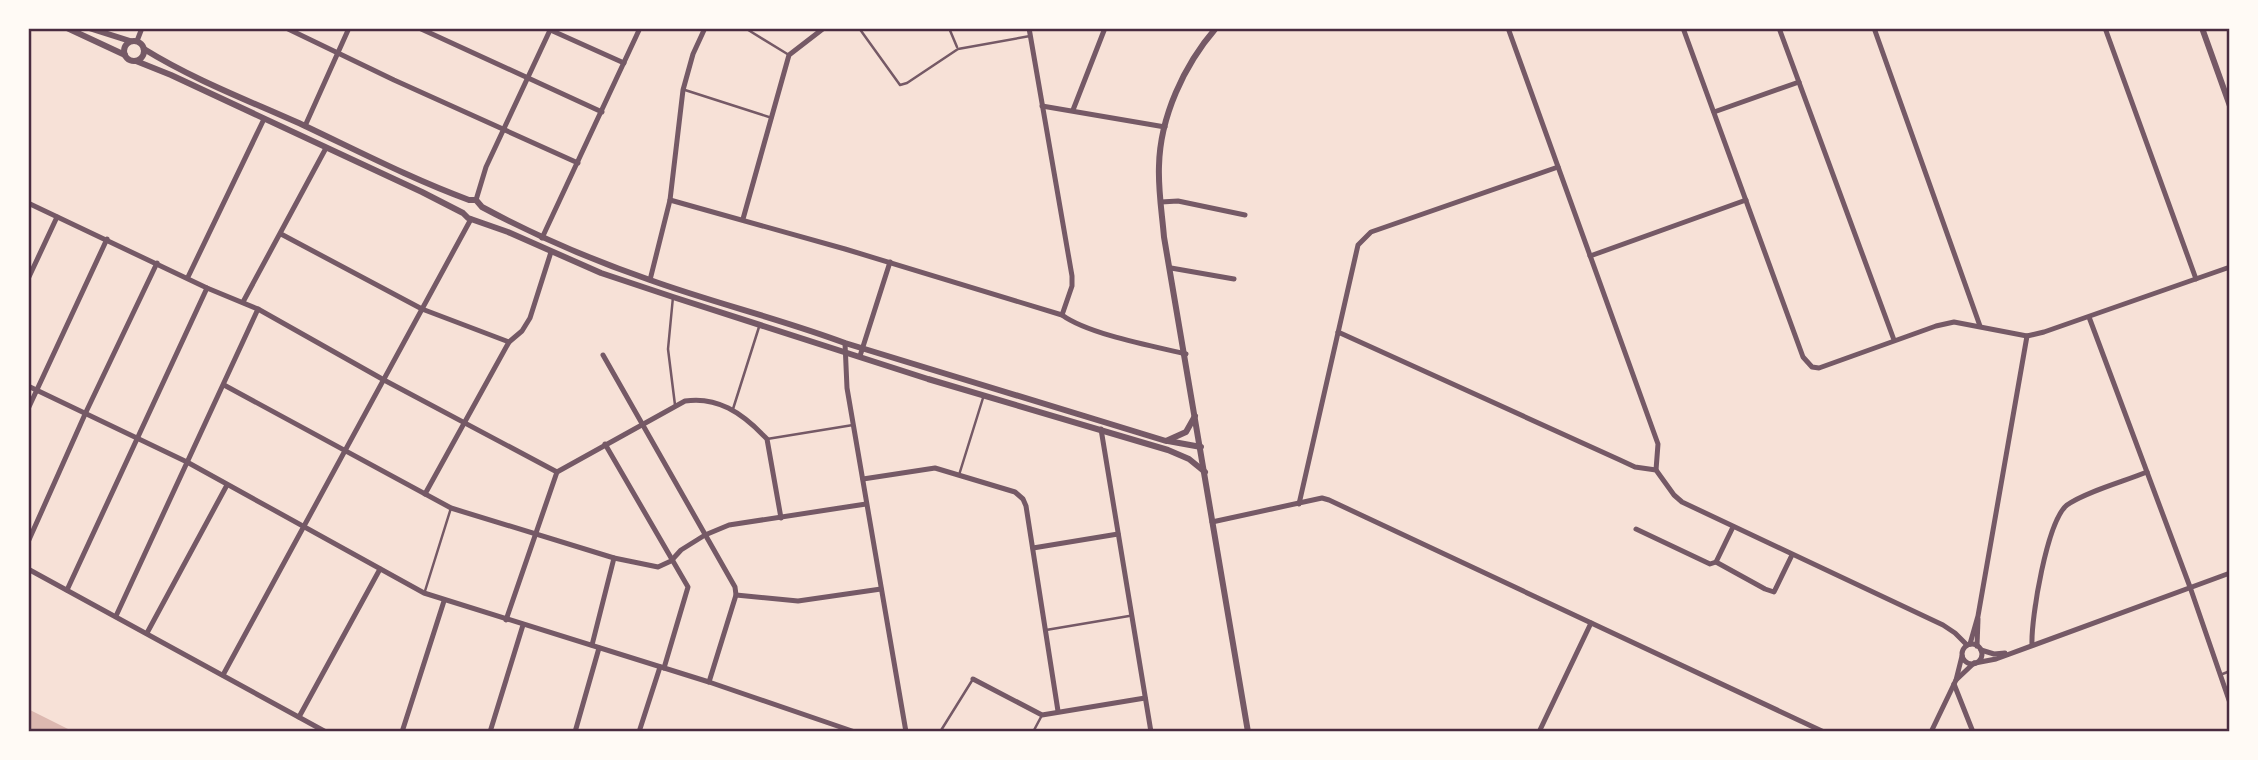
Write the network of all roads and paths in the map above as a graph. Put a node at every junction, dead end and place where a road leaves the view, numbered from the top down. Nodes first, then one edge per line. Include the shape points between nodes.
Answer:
1 (67, 28) edge
2 (89, 28) edge
3 (142, 28) edge
4 (286, 28) edge
5 (349, 28) edge
6 (419, 28) edge
7 (640, 28) edge
8 (705, 28) edge
9 (745, 28) edge
10 (824, 28) edge
11 (859, 28) edge
12 (949, 28) edge
13 (1029, 28) edge
14 (1105, 28) edge
15 (1216, 28) edge
16 (1508, 28) edge
17 (1683, 28) edge
18 (1779, 28) edge
19 (1874, 28) edge
20 (2105, 28) edge
21 (2202, 28) edge
22 (549, 29) edge
23 (1030, 36) junction
24 (134, 41) junction
25 (144, 49) junction
26 (958, 49) junction
27 (337, 52) junction
28 (125, 55) junction
29 (789, 55) junction
30 (136, 61) junction
31 (624, 64) junction
32 (527, 79) junction
33 (1798, 82) junction
34 (683, 90) junction
35 (1042, 106) junction
36 (2230, 106) edge
37 (1073, 110) junction
38 (601, 112) junction
39 (1714, 113) junction
40 (772, 118) junction
41 (264, 119) junction
42 (305, 126) junction
43 (1165, 127) junction
44 (504, 130) junction
45 (326, 148) junction
46 (578, 163) junction
47 (1558, 167) junction
48 (472, 200) junction
49 (670, 200) junction
50 (1746, 200) junction
51 (1161, 202) junction
52 (28, 203) edge
53 (482, 207) junction
54 (463, 214) junction
55 (1245, 215) dead end
56 (57, 217) junction
57 (472, 219) junction
58 (743, 219) junction
59 (281, 234) junction
60 (542, 238) junction
61 (107, 239) junction
62 (551, 252) junction
63 (1590, 256) junction
64 (157, 262) junction
65 (890, 262) junction
66 (2230, 267) edge
67 (1171, 268) junction
68 (188, 278) junction
69 (28, 279) edge
70 (1234, 279) dead end
71 (2196, 279) junction
72 (650, 281) junction
73 (207, 288) junction
74 (673, 297) junction
75 (243, 302) junction
76 (258, 309) junction
77 (422, 309) junction
78 (1062, 315) junction
79 (2089, 317) junction
80 (760, 324) junction
81 (1980, 326) junction
82 (1338, 332) junction
83 (2027, 336) junction
84 (1894, 340) junction
85 (509, 342) junction
86 (845, 347) junction
87 (862, 352) junction
88 (1186, 354) junction
89 (603, 355) dead end
90 (384, 380) junction
91 (224, 385) junction
92 (28, 386) edge
93 (37, 390) junction
94 (984, 395) junction
95 (675, 405) junction
96 (28, 409) edge
97 (733, 409) junction
98 (86, 412) junction
99 (1195, 416) junction
100 (464, 421) junction
101 (642, 423) junction
102 (853, 425) junction
103 (1101, 429) junction
104 (136, 437) junction
105 (767, 439) junction
106 (1166, 441) junction
107 (605, 444) junction
108 (1200, 447) junction
109 (344, 451) junction
110 (187, 462) junction
111 (1656, 470) junction
112 (557, 472) junction
113 (1205, 472) junction
114 (2147, 472) junction
115 (959, 475) junction
116 (863, 479) junction
117 (227, 485) junction
118 (425, 494) junction
119 (866, 504) junction
120 (1299, 504) junction
121 (451, 508) junction
122 (780, 518) junction
123 (1212, 523) junction
124 (304, 527) junction
125 (1733, 527) junction
126 (1636, 529) dead end
127 (535, 533) junction
128 (1118, 534) junction
129 (705, 535) junction
130 (28, 542) edge
131 (1033, 548) junction
132 (1792, 555) junction
133 (614, 558) junction
134 (671, 561) junction
135 (1716, 562) junction
136 (28, 569) edge
137 (380, 569) junction
138 (2230, 573) edge
139 (2190, 587) junction
140 (881, 589) junction
141 (67, 590) junction
142 (424, 593) junction
143 (736, 595) junction
144 (444, 601) junction
145 (116, 616) junction
146 (1132, 616) junction
147 (506, 620) junction
148 (1591, 622) junction
149 (523, 625) junction
150 (1046, 630) junction
151 (147, 633) junction
152 (2032, 644) junction
153 (1974, 646) junction
154 (596, 647) junction
155 (2012, 652) junction
156 (1962, 656) junction
157 (1975, 663) junction
158 (662, 667) junction
159 (2230, 671) edge
160 (223, 675) junction
161 (2220, 675) junction
162 (973, 679) joint
163 (709, 682) junction
164 (1955, 682) junction
165 (1145, 698) junction
166 (2230, 703) edge
167 (1058, 711) junction
168 (1042, 715) junction
169 (299, 717) junction
170 (326, 732) edge
171 (402, 732) edge
172 (490, 732) edge
173 (575, 732) edge
174 (639, 732) edge
175 (855, 732) edge
176 (906, 732) edge
177 (940, 732) edge
178 (1033, 732) edge
179 (1151, 732) edge
180 (1248, 732) edge
181 (1539, 732) edge
182 (1824, 732) edge
183 (1931, 732) edge
184 (1973, 732) edge

1 - 28 street
2 - 24 street
3 - 24 street
4 - 27 street
5 - 27 street
6 - 32 street
7 - 31 street
8 - 34 street
9 - 29 lane
10 - 29 street
11 - 26 lane via 901,85
12 - 26 lane
13 - 23 street
14 - 37 street
15 - 43 street via 1182,80
16 - 47 street
17 - 39 street
18 - 33 street
19 - 81 street
20 - 71 street
21 - 36 street
22 - 31 street
22 - 32 street
23 - 26 lane
23 - 35 street
24 - 25 street
24 - 28 street via 124,48
25 - 30 street
25 - 42 street via 194,77
27 - 42 street
27 - 44 street
28 - 30 street
29 - 40 street
30 - 41 street
31 - 38 street
32 - 38 street
32 - 44 street
33 - 39 street
33 - 84 street
34 - 40 lane
34 - 49 street
35 - 37 street
35 - 78 street via 1072,276
37 - 43 street
38 - 46 street
39 - 50 street
40 - 58 street
41 - 45 street
41 - 68 street
42 - 48 street via 427,184
43 - 51 street via 1159,165
44 - 46 street
44 - 48 street
45 - 54 street
45 - 59 street
46 - 60 street
47 - 63 street
47 - 82 street via 1366,235 1358,246
48 - 53 street
48 - 54 street via 463,205
49 - 58 street
49 - 72 street
50 - 63 street
50 - 84 street via 1809,366 1819,368
51 - 55 street via 1178,201
51 - 67 street
52 - 56 street
53 - 57 street via 480,216
53 - 60 street
54 - 57 street
56 - 61 street
56 - 69 street
57 - 62 street
57 - 77 street
58 - 65 street
59 - 75 street
59 - 77 street
60 - 72 street
61 - 64 street
61 - 93 street
62 - 74 street
62 - 85 street via 527,325
63 - 111 street via 1658,444
64 - 68 street
64 - 98 street
65 - 78 street
65 - 87 street
66 - 71 street
67 - 70 street
67 - 88 street
68 - 73 street
71 - 79 street
72 - 86 street via 812,331
73 - 75 street
73 - 104 street
74 - 80 street
74 - 95 lane via 667,349
75 - 76 street
76 - 90 street
76 - 91 street
77 - 85 street
77 - 90 street
78 - 88 street via 1121,338
79 - 83 street
79 - 114 street
80 - 86 street
80 - 97 lane
81 - 83 street
81 - 84 street via 1944,323
82 - 111 street via 1635,467
82 - 120 street
83 - 153 street
85 - 100 street
86 - 87 street
86 - 102 street
87 - 94 street
87 - 106 street
88 - 99 street
89 - 101 street
90 - 100 street
90 - 109 street
91 - 109 street
91 - 110 street
92 - 93 street
93 - 96 street
93 - 98 street
94 - 103 street
94 - 115 lane
95 - 97 street via 699,399
95 - 101 street
97 - 105 street
98 - 104 street
98 - 130 street
99 - 106 street via 1186,432
99 - 108 street
100 - 112 street
100 - 118 street
101 - 107 street
101 - 129 street
102 - 105 lane
102 - 116 street
103 - 113 street via 1184,456
103 - 128 street
104 - 110 street
104 - 141 street
105 - 122 street
106 - 108 street
107 - 112 street
107 - 134 street
108 - 113 street
109 - 118 street
109 - 124 street
110 - 117 street
110 - 145 street
111 - 125 street via 1674,495
112 - 127 street
113 - 123 street
114 - 139 street
114 - 152 street via 2078,499 2060,513 2053,526
115 - 116 street via 933,468
115 - 131 street via 1020,495
116 - 119 street
117 - 124 street
117 - 151 street
118 - 121 street
119 - 122 street
119 - 140 street
120 - 123 street
120 - 148 street via 1329,500
121 - 127 street
121 - 142 lane
122 - 129 street via 734,523
123 - 180 street
124 - 137 street
124 - 160 street
125 - 132 street
125 - 135 street
126 - 135 street via 1710,564
127 - 133 street
127 - 147 street
128 - 131 street
128 - 146 street
129 - 134 street
129 - 143 street
131 - 150 street
132 - 135 street via 1772,592
132 - 153 street via 1943,625
133 - 134 street via 658,566
133 - 154 street
134 - 158 street via 688,592
136 - 141 street
137 - 142 street
137 - 169 street
138 - 139 street
139 - 152 street
139 - 161 street
140 - 143 street via 798,601
140 - 176 street
141 - 145 street
142 - 144 street
143 - 163 street
144 - 147 street
144 - 171 street
145 - 151 street
146 - 150 lane
146 - 165 street
147 - 149 street
148 - 181 street
148 - 182 street
149 - 154 street
149 - 172 street
150 - 167 street
151 - 160 street
152 - 155 street
153 - 155 street via 1994,654
153 - 156 street
153 - 157 street via 1980,659
154 - 158 street
154 - 173 street
155 - 157 street
156 - 157 street
156 - 164 street
157 - 164 street
158 - 163 street
158 - 174 street
159 - 161 lane
160 - 169 street
161 - 166 street
162 - 168 street
162 - 177 lane
163 - 175 street
164 - 183 street
164 - 184 street
165 - 167 street
165 - 179 street
167 - 168 street
168 - 178 lane
169 - 170 street

